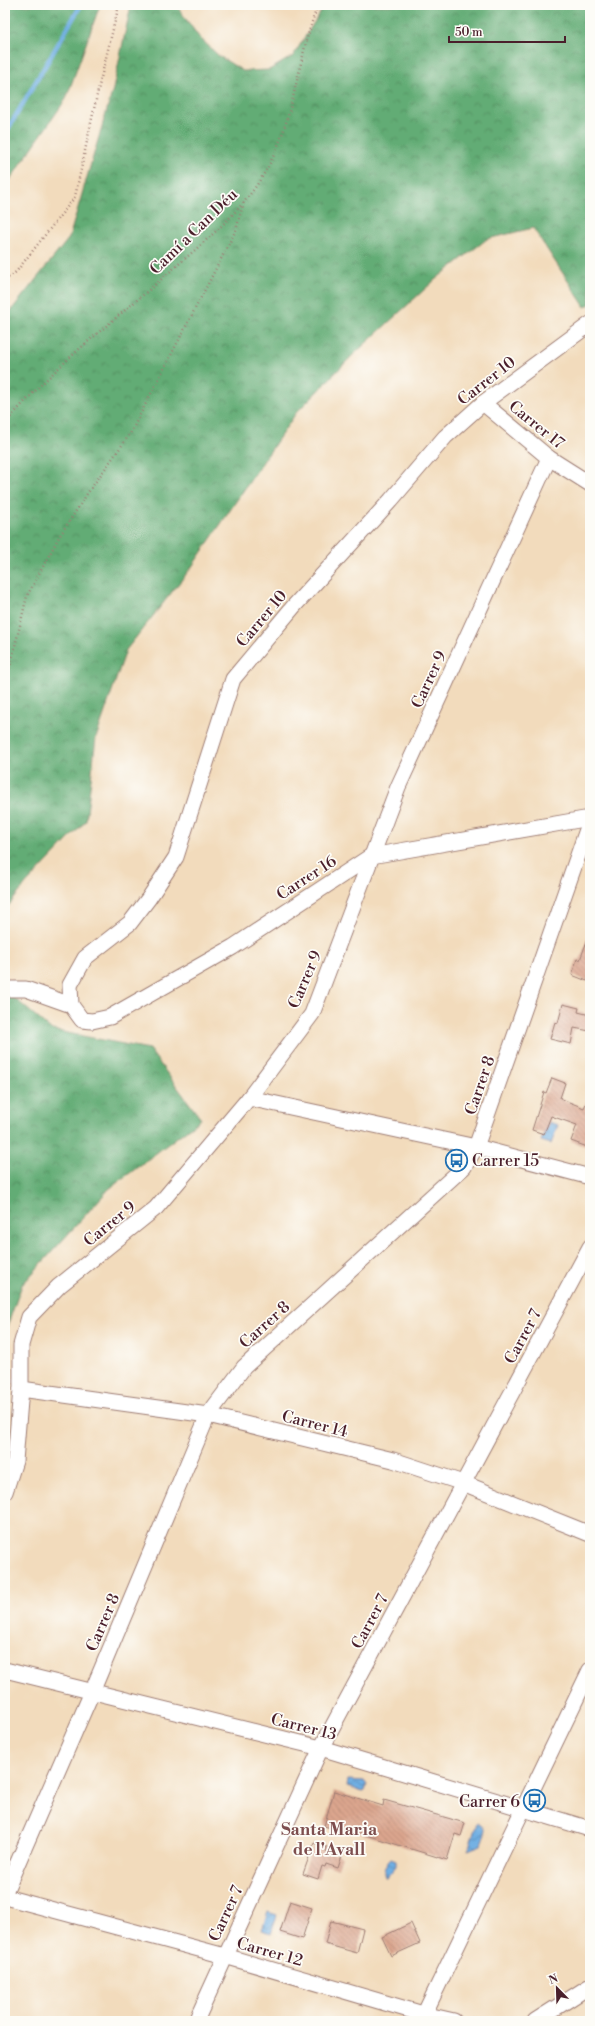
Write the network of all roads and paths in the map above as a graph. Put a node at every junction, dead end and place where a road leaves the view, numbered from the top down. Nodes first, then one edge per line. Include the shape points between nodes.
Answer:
1 (119, 5) edge
2 (318, 5) edge
3 (244, 201) junction
4 (5, 280) edge
5 (590, 324) edge
6 (483, 403) junction
7 (5, 423) edge
8 (549, 458) junction
9 (590, 484) edge
10 (5, 688) edge
11 (590, 819) edge
12 (371, 856) junction
13 (5, 989) edge
14 (71, 1005) junction
15 (249, 1098) junction
16 (476, 1147) junction
17 (590, 1176) edge
18 (590, 1247) edge
19 (21, 1389) junction
20 (208, 1415) junction
21 (463, 1483) junction
22 (5, 1492) edge
23 (590, 1534) edge
24 (5, 1670) edge
25 (590, 1670) edge
26 (92, 1692) junction
27 (321, 1748) junction
28 (522, 1808) junction
29 (590, 1829) edge
30 (5, 1892) edge
31 (5, 1897) edge
32 (225, 1956) junction
33 (590, 1986) edge
34 (422, 2018) edge
35 (196, 2021) edge
36 (454, 2021) edge
37 (535, 2021) edge

1 - 4 path via 75,197 16,272
2 - 3 path, Camí a Can Déu via 286,125 262,177
3 - 7 path, Camí a Can Déu via 213,234 43,383
3 - 10 path via 236,230 130,434 59,537 27,596
5 - 6 street, Carrer 10
6 - 8 street, Carrer 17
6 - 14 street, Carrer 10 via 445,437 294,606 233,679 176,857 130,923 85,958 70,985
8 - 9 street, Carrer 17
8 - 12 street, Carrer 9 via 398,787
11 - 12 street, Carrer 16
11 - 16 street, Carrer 8
12 - 14 street, Carrer 16 via 233,947 110,1017 92,1021 82,1020
12 - 15 street, Carrer 9 via 312,1014
13 - 14 street via 26,989
15 - 16 street
15 - 19 street, Carrer 9 via 156,1208 59,1286 29,1317 21,1345
16 - 17 street
16 - 20 street, Carrer 8 via 464,1167 244,1367
18 - 21 street, Carrer 7
19 - 20 street, Carrer 14
19 - 22 street, Carrer 9 via 15,1461
20 - 21 street, Carrer 14 via 393,1460
20 - 26 street, Carrer 8
21 - 23 street, Carrer 14
21 - 27 street, Carrer 7
24 - 26 street, Carrer 13
25 - 28 street
26 - 27 street, Carrer 13
26 - 30 street, Carrer 8
27 - 28 street, Carrer 13
27 - 32 street, Carrer 7
28 - 29 street, Carrer 13
28 - 34 street
31 - 32 street, Carrer 12
32 - 34 street, Carrer 12
32 - 35 street, Carrer 7
33 - 37 street
34 - 36 street, Carrer 12

